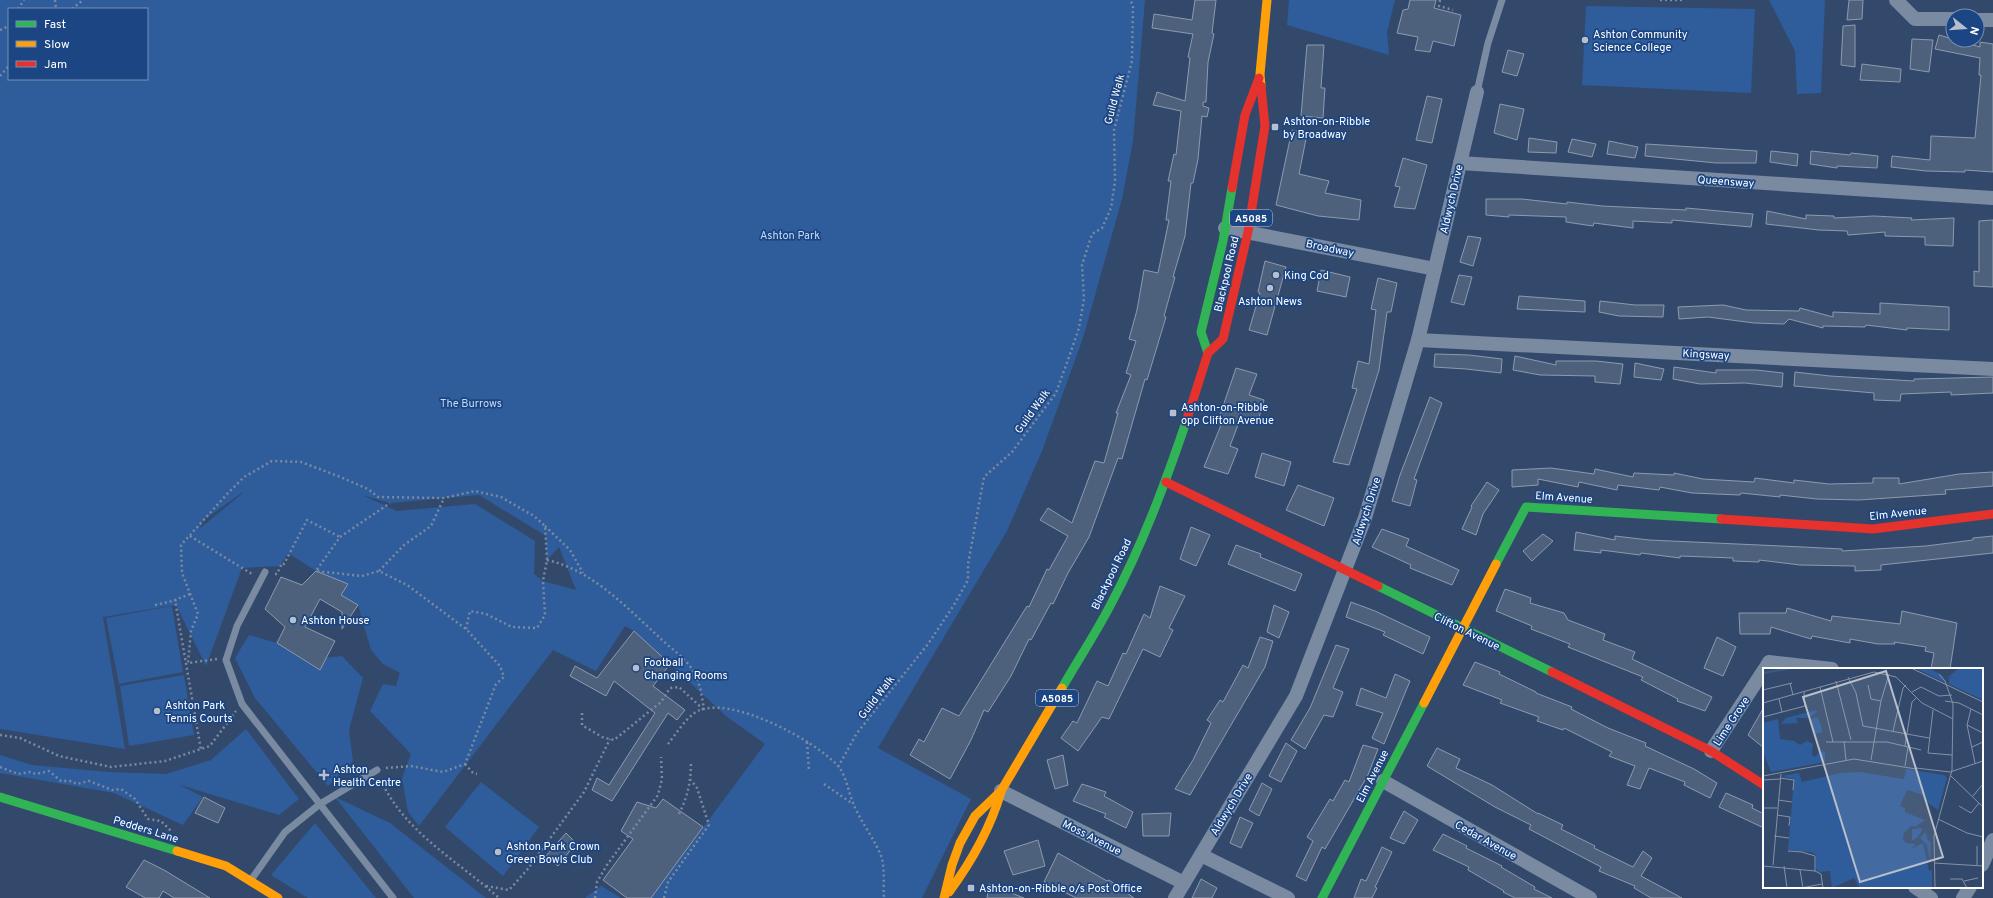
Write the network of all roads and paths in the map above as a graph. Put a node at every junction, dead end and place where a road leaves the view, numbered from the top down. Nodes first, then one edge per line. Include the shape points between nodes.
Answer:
1 (83, 0) edge
2 (1130, 0) edge
3 (1267, 0) edge
4 (1440, 0) edge
5 (1502, 0) edge
6 (1660, 0) edge
7 (1684, 0) edge
8 (1896, 0) edge
9 (73, 8) edge
10 (1453, 10) dead end
11 (1945, 19) edge
12 (8, 67) edge
13 (1260, 74) junction
14 (0, 76) edge
15 (1477, 92) joint
16 (1460, 163) junction
17 (1993, 198) edge
18 (1225, 228) junction
19 (1248, 232) junction
20 (1434, 269) junction
21 (1418, 340) junction
22 (1208, 353) junction
23 (1993, 369) edge
24 (1166, 482) junction
25 (444, 498) junction
26 (390, 503) dead end
27 (1993, 514) edge
28 (545, 526) junction
29 (190, 536) junction
30 (340, 537) junction
31 (547, 560) junction
32 (379, 571) junction
33 (265, 572) joint
34 (1345, 572) junction
35 (584, 575) junction
36 (262, 579) junction
37 (190, 594) junction
38 (175, 601) junction
39 (155, 605) dead end
40 (1462, 628) junction
41 (466, 629) junction
42 (226, 660) junction
43 (187, 664) junction
44 (1766, 668) edge
45 (1823, 668) edge
46 (1763, 672) edge
47 (242, 704) junction
48 (704, 710) junction
49 (582, 713) dead end
50 (0, 734) edge
51 (610, 739) junction
52 (807, 741) junction
53 (668, 744) dead end
54 (201, 750) junction
55 (1711, 751) junction
56 (661, 757) dead end
57 (690, 761) dead end
58 (465, 764) junction
59 (0, 767) edge
60 (838, 767) junction
61 (377, 770) junction
62 (809, 771) dead end
63 (478, 774) dead end
64 (691, 780) junction
65 (1383, 781) junction
66 (824, 784) dead end
67 (1763, 784) edge
68 (1001, 791) junction
69 (0, 797) edge
70 (320, 804) junction
71 (853, 804) junction
72 (679, 814) dead end
73 (172, 833) dead end
74 (1993, 840) edge
75 (1201, 855) junction
76 (1983, 863) edge
77 (250, 881) junction
78 (1184, 883) junction
79 (485, 886) junction
80 (1916, 888) edge
81 (1969, 888) edge
82 (278, 898) edge
83 (393, 898) edge
84 (499, 898) edge
85 (595, 898) edge
86 (664, 898) edge
87 (884, 898) edge
88 (944, 898) edge
89 (1175, 898) edge
90 (1288, 898) edge
91 (1322, 898) edge
92 (1590, 898) edge
93 (1931, 898) edge
94 (1963, 898) edge

1 - 9 path
2 - 60 path, Guild Walk via 1133,5 1132,61 1114,130 1115,182 1111,208 1102,228 1092,234 1082,265 1084,299 1078,328 1056,393 1012,452 984,476 968,564 968,580 928,644 857,733
3 - 13 main road, Blackpool Road / A5085
4 - 10 path via 1439,6
5 - 15 lane via 1488,43
6 - 7 path
8 - 11 street via 1915,19
12 - 14 path
13 - 18 main road, Blackpool Road / A5085 via 1245,115
13 - 19 main road, Blackpool Road / A5085 via 1265,118
15 - 16 street, Aldwych Drive
16 - 17 street, Queensway
16 - 20 street, Aldwych Drive
18 - 19 street, Broadway
18 - 22 main road, Blackpool Road / A5085 via 1201,332
19 - 20 street, Broadway
19 - 22 main road, Blackpool Road / A5085 via 1223,339
20 - 21 street, Aldwych Drive
21 - 23 street, Kingsway
21 - 34 street, Aldwych Drive via 1365,518
22 - 24 main road, Blackpool Road / A5085
24 - 34 main road, Clifton Avenue
24 - 68 main road, Blackpool Road / A5085 via 1111,604
25 - 28 path via 476,491 501,497 534,516
25 - 29 path via 378,497 368,489 300,462 272,461 244,477
25 - 32 path via 432,526 404,545
26 - 30 path
27 - 40 main road, Elm Avenue via 1873,529 1526,507
28 - 31 path
28 - 35 path via 570,550
29 - 36 path
29 - 37 path via 181,545 182,573
30 - 32 path via 316,571 362,576
30 - 33 path via 307,520 277,574
31 - 35 path via 562,563
31 - 41 path via 543,581 545,615 537,628 512,627 486,614 470,611
32 - 41 path via 407,585
33 - 36 lane
34 - 40 main road, Clifton Avenue
34 - 75 street, Aldwych Drive via 1296,696
35 - 48 path via 614,596 692,669 702,692
36 - 42 lane via 237,626
37 - 38 path
37 - 43 path via 198,614 192,631
38 - 39 path
38 - 43 path
40 - 55 main road, Clifton Avenue
40 - 65 main road, Elm Avenue
41 - 58 path via 500,666 504,677 496,684
42 - 43 path
42 - 47 lane
43 - 54 path
44 - 45 street, Lime Grove via 1770,662
46 - 55 street, Lime Grove
47 - 54 path via 210,746
47 - 70 lane
48 - 51 path via 679,687 670,688 661,702 614,740
48 - 52 path via 712,708 738,711 767,720
48 - 53 path via 696,712
49 - 51 path via 582,725
50 - 54 path via 20,738 59,756 111,767 165,761
51 - 79 path via 584,792 527,870 509,890
52 - 60 path via 823,751
52 - 62 path
55 - 67 main road, Clifton Avenue
56 - 85 path via 662,779 658,795 607,865 597,882
57 - 64 path
58 - 61 path via 443,772 411,766
58 - 63 path via 473,773
59 - 73 path via 18,774 49,771 61,780 77,784 89,781 112,790 121,789 135,799 148,819 161,821
60 - 71 path via 848,785
61 - 70 lane
61 - 79 path via 386,791 423,836
64 - 72 path via 686,802
64 - 86 path via 697,788 710,825 668,882
65 - 91 main road, Elm Avenue
65 - 92 street, Cedar Avenue
66 - 71 path
68 - 78 street, Moss Avenue
68 - 88 main road, Blackpool Road / A5085 via 996,813 968,868
68 - 88 main road, Blackpool Road / A5085 via 975,816 960,843
69 - 77 main road, Pedders Lane via 226,866
70 - 77 lane via 285,832
70 - 83 lane
71 - 87 path via 882,858
74 - 76 street
75 - 78 street, Aldwych Drive
75 - 90 street
77 - 82 main road, Pedders Lane
78 - 89 street, Aldwych Drive
79 - 84 path
80 - 93 street
81 - 94 street

